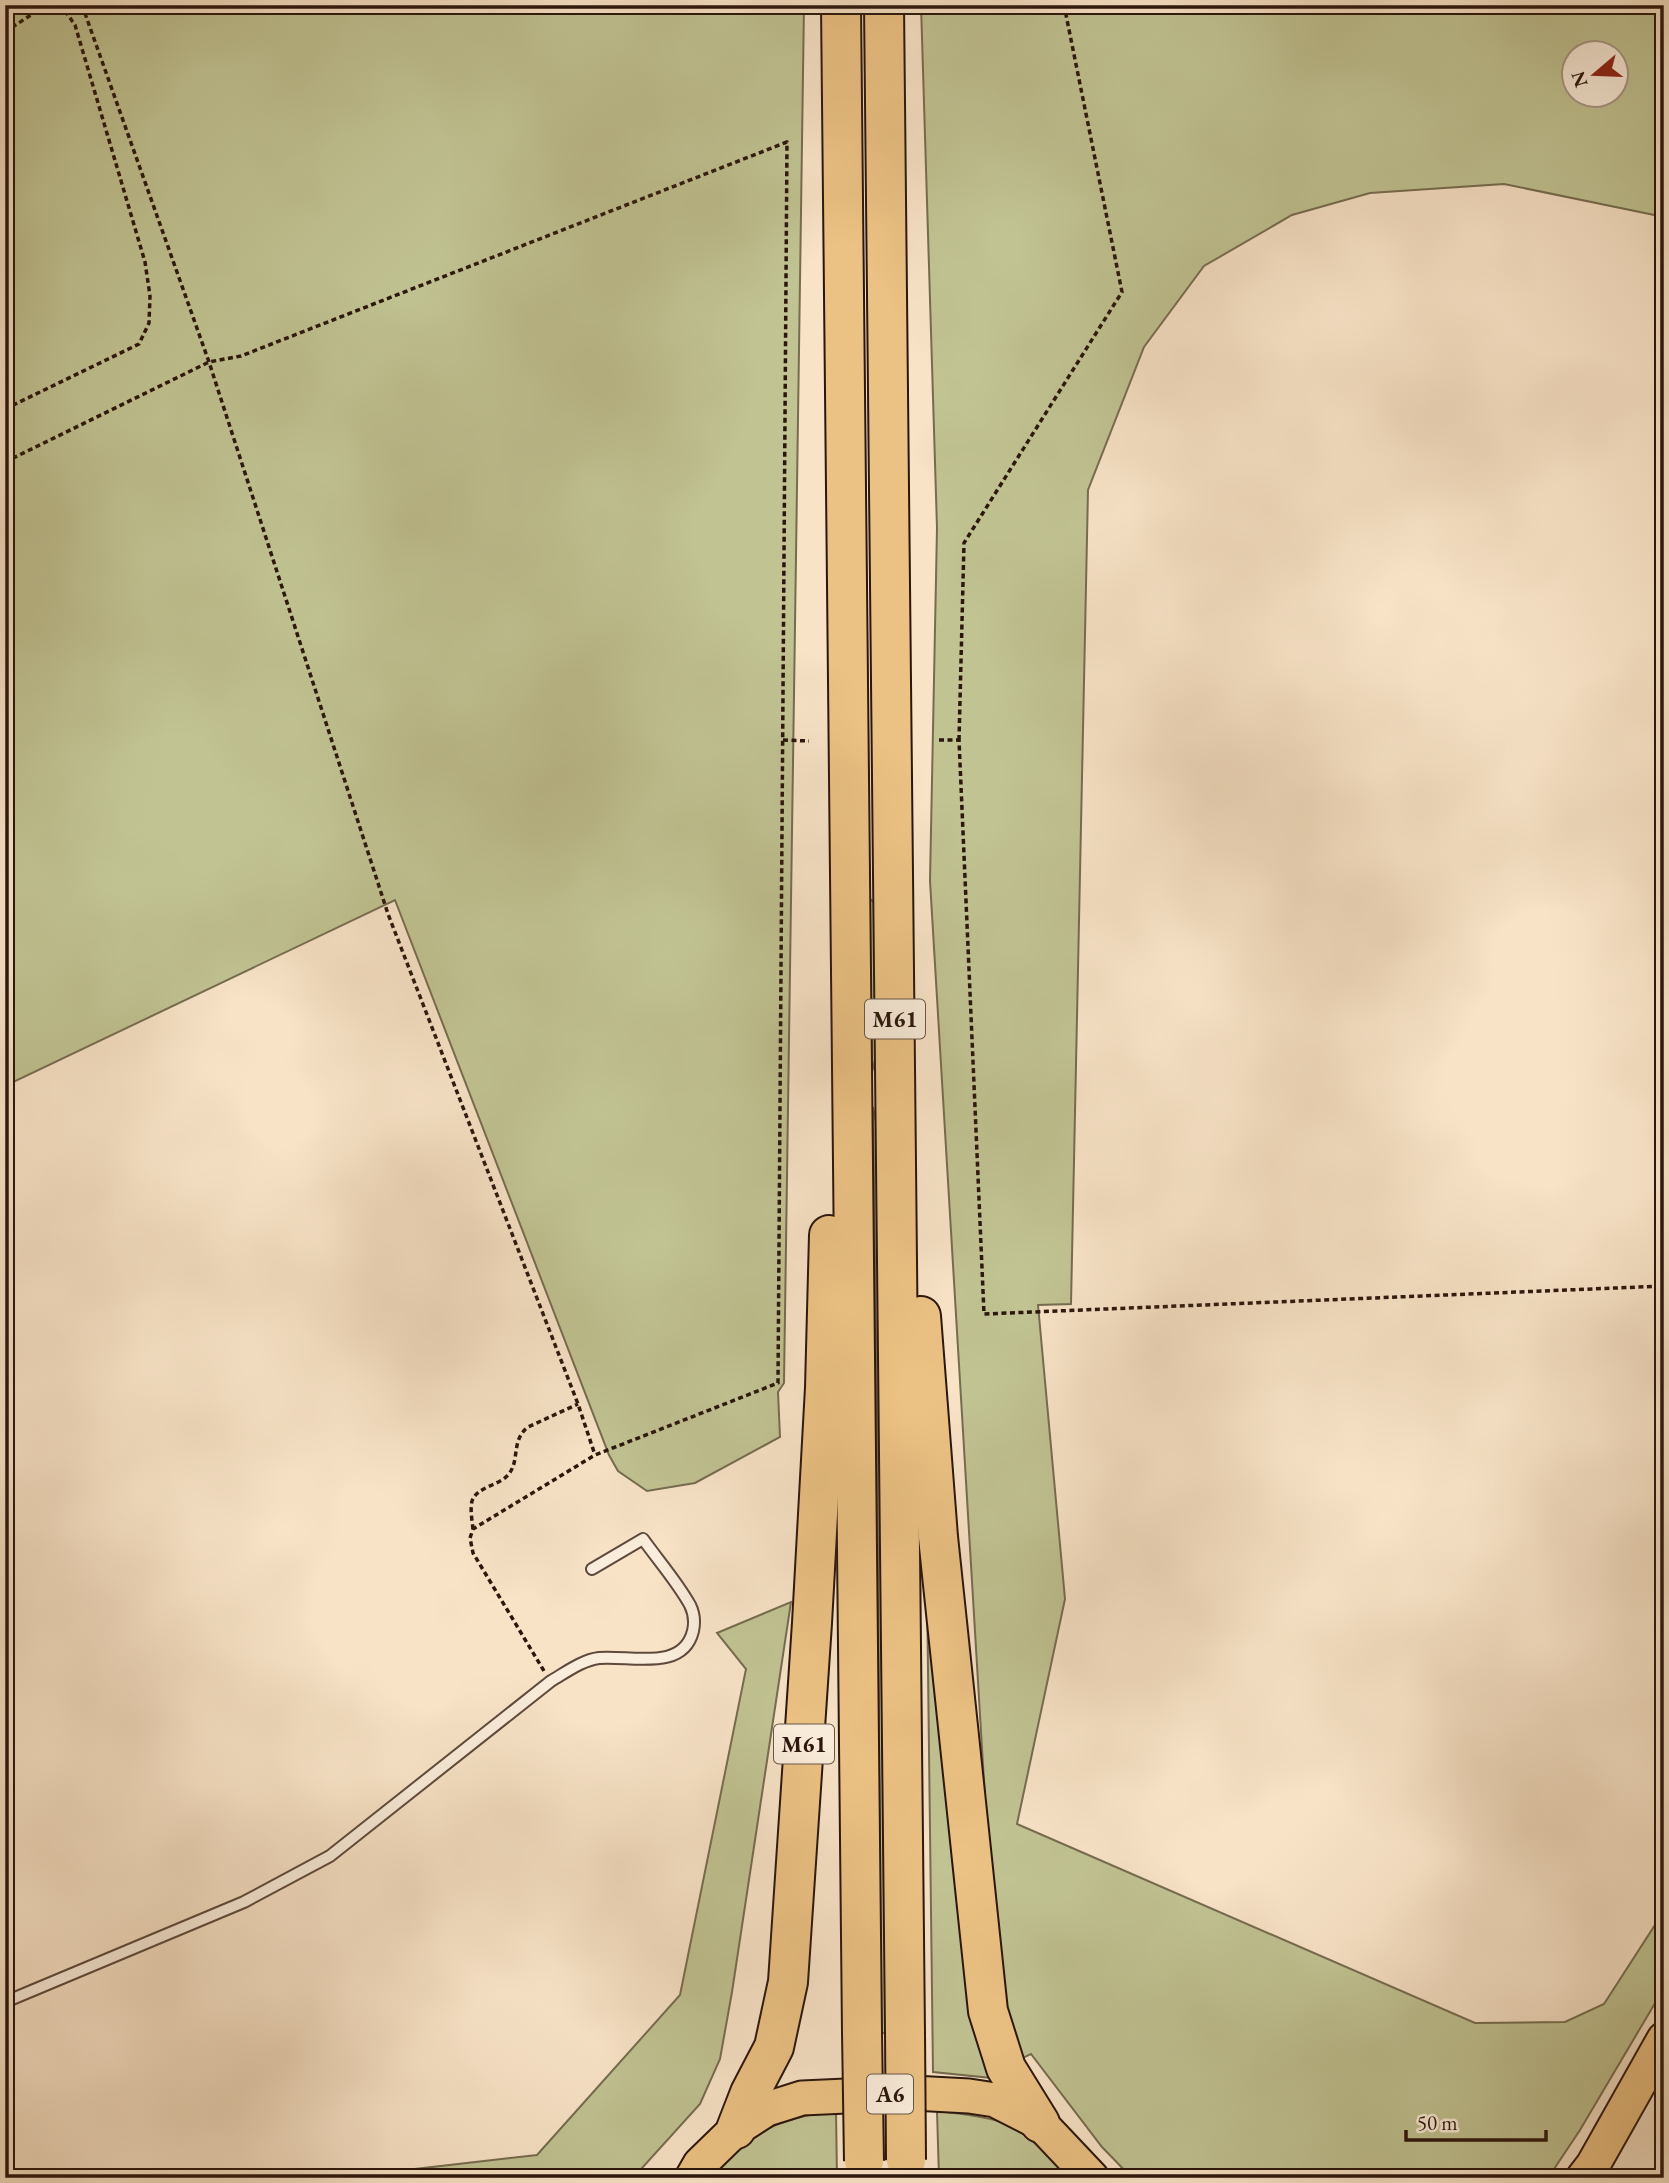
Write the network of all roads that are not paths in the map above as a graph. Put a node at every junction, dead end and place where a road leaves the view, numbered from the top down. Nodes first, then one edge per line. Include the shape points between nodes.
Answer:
1 (841, 5) edge
2 (884, 5) edge
3 (850, 845) junction
4 (894, 969) junction
5 (592, 1569) dead end
6 (5, 2002) edge
7 (1664, 2039) edge
8 (1040, 2123) junction
9 (736, 2129) junction
10 (864, 2169) edge
11 (906, 2169) edge
12 (1589, 2174) edge
13 (1090, 2177) edge
14 (692, 2178) edge

1 - 3 highway, M61
2 - 4 highway, M61
3 - 9 highway, M61 via 831,1152 825,1388 788,1982 774,2047
3 - 10 highway, M61, bridge
4 - 8 highway, M61 via 938,1537 988,2011 1006,2068
4 - 11 highway, M61, bridge
5 - 6 lane via 643,1539 690,1606 695,1623 690,1642 680,1652 663,1658 596,1658 577,1666 551,1681 330,1856 244,1902
7 - 12 main road
8 - 9 main road, A6 via 995,2100 913,2093 802,2098 767,2109
8 - 13 main road, A6
9 - 14 main road, A6

